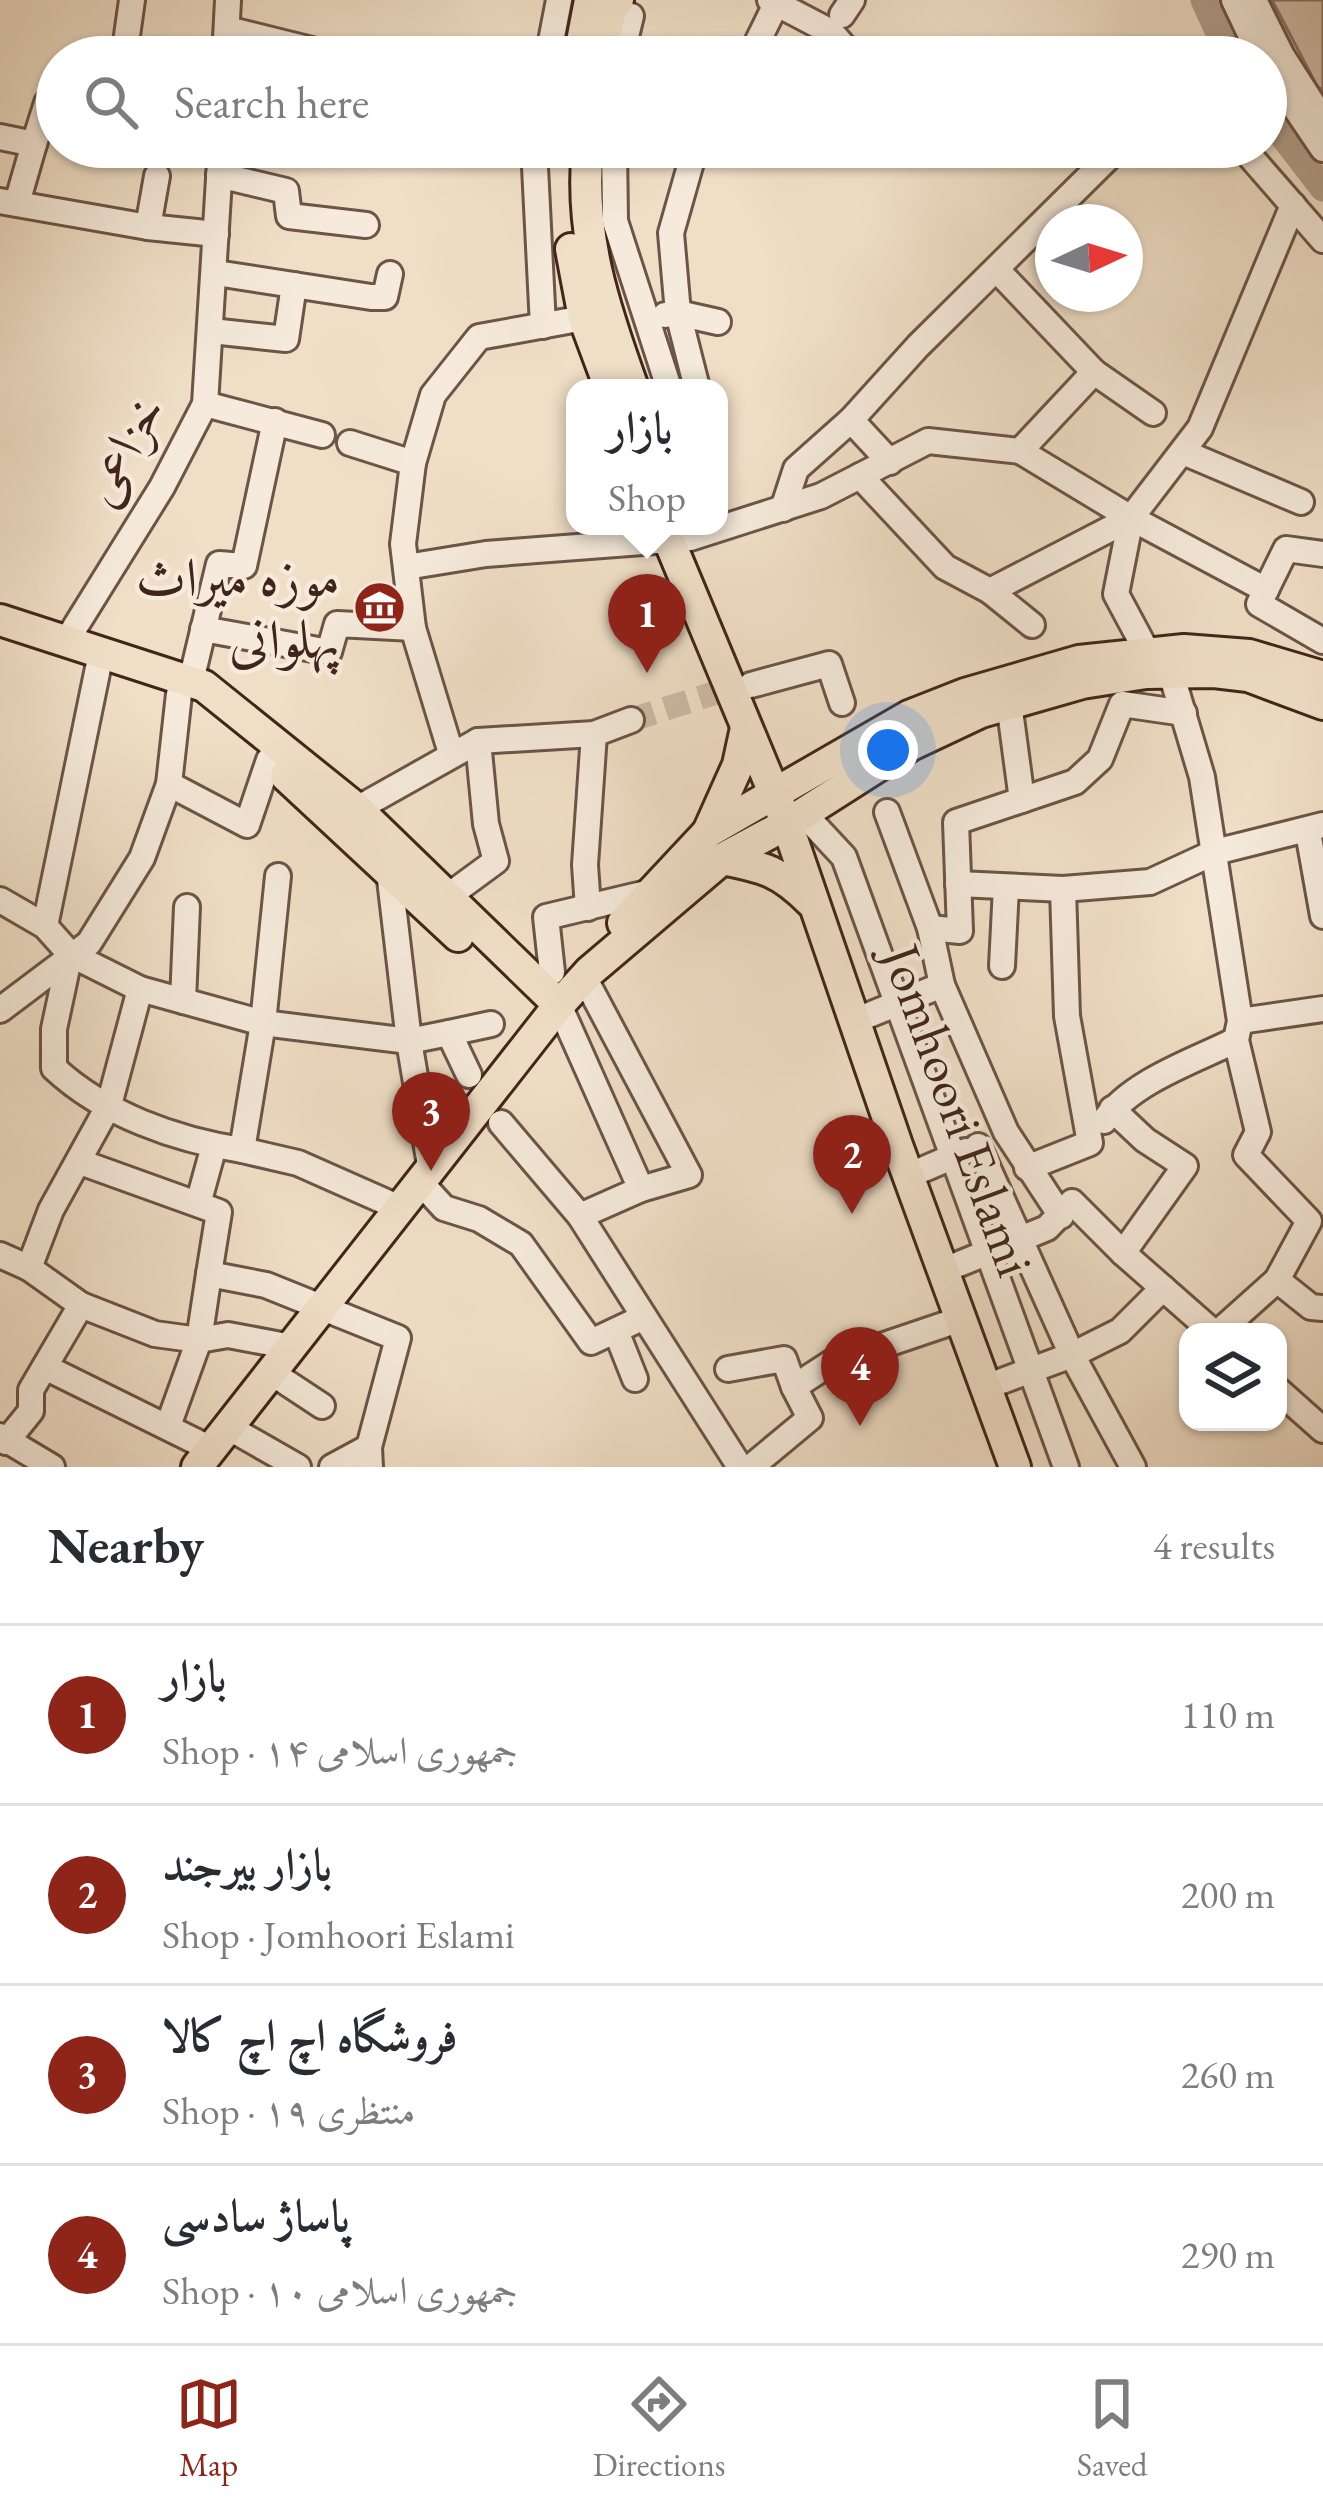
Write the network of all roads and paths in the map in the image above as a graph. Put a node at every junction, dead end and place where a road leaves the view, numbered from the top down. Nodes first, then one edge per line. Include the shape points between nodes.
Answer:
1 (132, 0) edge
2 (228, 0) edge
3 (559, 0) edge
4 (590, 0) edge
5 (1234, 0) edge
6 (1254, 0) edge
7 (775, 1) edge
8 (624, 8) edge
9 (226, 29) junction
10 (127, 36) edge
11 (226, 36) edge
12 (254, 36) edge
13 (552, 36) edge
14 (582, 36) edge
15 (604, 36) edge
16 (759, 36) edge
17 (835, 36) edge
18 (1251, 36) edge
19 (1272, 36) edge
20 (1287, 64) edge
21 (1287, 96) edge
22 (1323, 120) edge
23 (0, 137) edge
24 (36, 137) edge
25 (34, 144) junction
26 (1323, 149) edge
27 (219, 168) edge
28 (535, 168) edge
29 (565, 168) edge
30 (592, 168) edge
31 (610, 168) edge
32 (689, 168) edge
33 (1098, 168) edge
34 (1260, 168) edge
35 (219, 175) junction
36 (157, 176) dead end
37 (9, 202) edge
38 (1292, 206) junction
39 (601, 222) junction
40 (366, 225) dead end
41 (148, 227) junction
42 (216, 234) junction
43 (1323, 240) edge
44 (997, 270) junction
45 (216, 273) junction
46 (390, 274) dead end
47 (294, 285) junction
48 (678, 313) junction
49 (644, 319) junction
50 (597, 321) junction
51 (718, 322) dead end
52 (543, 326) junction
53 (211, 331) junction
54 (1094, 372) junction
55 (608, 379) edge
56 (629, 379) edge
57 (666, 379) edge
58 (695, 379) edge
59 (205, 404) junction
60 (1154, 413) dead end
61 (850, 420) junction
62 (275, 421) junction
63 (322, 435) dead end
64 (350, 443) dead end
65 (1020, 451) junction
66 (1183, 452) junction
67 (890, 462) junction
68 (413, 463) junction
69 (860, 476) junction
70 (1301, 502) dead end
71 (783, 509) junction
72 (1131, 518) junction
73 (728, 522) edge
74 (655, 535) edge
75 (692, 535) edge
76 (693, 535) edge
77 (1323, 554) edge
78 (406, 567) junction
79 (1266, 590) junction
80 (990, 591) junction
81 (0, 620) edge
82 (1032, 626) dead end
83 (413, 628) junction
84 (203, 629) junction
85 (0, 638) edge
86 (67, 640) junction
87 (1323, 641) edge
88 (1147, 652) junction
89 (98, 668) junction
90 (1171, 673) junction
91 (1323, 677) edge
92 (751, 685) junction
93 (185, 687) junction
94 (842, 703) dead end
95 (1009, 703) junction
96 (1323, 704) edge
97 (1184, 713) junction
98 (632, 720) tunnel mouth
99 (746, 728) junction
100 (594, 734) junction
101 (478, 741) junction
102 (452, 753) junction
103 (269, 760) junction
104 (169, 784) junction
105 (1022, 800) junction
106 (790, 804) junction
107 (357, 809) junction
108 (887, 812) dead end
109 (1315, 829) edge
110 (715, 846) junction
111 (1215, 852) junction
112 (389, 871) junction
113 (278, 876) dead end
114 (958, 884) junction
115 (1006, 886) junction
116 (1063, 890) junction
117 (650, 892) junction
118 (447, 897) junction
119 (0, 900) edge
120 (812, 903) junction
121 (188, 907) dead end
122 (588, 908) junction
123 (1323, 916) edge
124 (45, 926) junction
125 (930, 928) junction
126 (70, 954) junction
127 (514, 962) junction
128 (1002, 966) dead end
129 (552, 972) junction
130 (587, 975) junction
131 (942, 985) junction
132 (140, 989) junction
133 (183, 1001) junction
134 (1323, 1009) edge
135 (0, 1010) edge
136 (882, 1010) junction
137 (553, 1012) junction
138 (263, 1023) junction
139 (491, 1024) dead end
140 (1238, 1030) junction
141 (449, 1033) junction
142 (409, 1041) junction
143 (469, 1075) dead end
144 (109, 1106) junction
145 (1112, 1109) junction
146 (501, 1123) dead end
147 (1006, 1132) junction
148 (1090, 1143) junction
149 (214, 1146) junction
150 (979, 1146) junction
151 (242, 1150) junction
152 (954, 1156) junction
153 (80, 1162) junction
154 (1027, 1168) junction
155 (924, 1169) junction
156 (427, 1177) junction
157 (640, 1189) junction
158 (198, 1204) junction
159 (402, 1209) junction
160 (1067, 1209) junction
161 (580, 1216) junction
162 (1021, 1242) junction
163 (990, 1253) junction
164 (1123, 1253) junction
165 (0, 1255) edge
166 (959, 1264) junction
167 (29, 1268) junction
168 (208, 1274) junction
169 (1276, 1280) junction
170 (1163, 1288) junction
171 (81, 1305) junction
172 (1323, 1308) edge
173 (321, 1311) junction
174 (644, 1317) junction
175 (961, 1319) junction
176 (1205, 1323) edge
177 (1226, 1323) edge
178 (616, 1330) junction
179 (199, 1340) junction
180 (292, 1347) junction
181 (1072, 1355) junction
182 (45, 1367) junction
183 (728, 1369) dead end
184 (272, 1372) junction
185 (1017, 1376) junction
186 (635, 1378) dead end
187 (794, 1387) junction
188 (1287, 1398) edge
189 (322, 1406) dead end
190 (168, 1426) junction
191 (1323, 1430) edge
192 (3, 1439) edge
193 (212, 1448) edge
194 (370, 1457) edge
195 (52, 1467) edge
196 (298, 1467) edge
197 (332, 1467) edge
198 (740, 1467) edge
199 (751, 1467) edge
200 (1015, 1467) edge
201 (1034, 1467) edge
202 (1066, 1467) edge
203 (1133, 1467) edge

1 - 10 street
2 - 9 street
3 - 13 street
4 - 14 main road
5 - 18 street
6 - 19 street
7 - 16 street
7 - 17 street
8 - 15 main road via 610,10
9 - 11 street
9 - 12 street
20 - 22 street
21 - 26 street
23 - 25 street
24 - 25 street
25 - 37 street
27 - 35 street, خزاعی
28 - 52 street
29 - 50 main road via 570,239
30 - 39 main road
31 - 39 street
32 - 48 street via 671,233
33 - 44 street
34 - 38 street
35 - 40 street via 286,191 289,215
35 - 42 street, خزاعی
36 - 41 street
37 - 41 street
38 - 43 street
38 - 66 street
39 - 49 street
39 - 50 main road
41 - 42 street
42 - 45 street, خزاعی
44 - 54 street
44 - 61 street
45 - 47 street
45 - 53 street, خزاعی
46 - 47 street via 385,297
47 - 53 street via 286,338
48 - 49 street
48 - 51 street
48 - 58 street
49 - 50 street
49 - 57 street
50 - 52 street
50 - 55 main road
50 - 56 main road
52 - 68 street via 478,338 433,395
53 - 59 street, خزاعی
54 - 60 street
54 - 65 street
59 - 62 street
59 - 86 street, خزاعی
61 - 67 street
61 - 71 street via 796,469
62 - 63 street
62 - 84 street via 244,566 219,564
64 - 68 street
65 - 67 street via 928,441
65 - 72 street
66 - 70 street
66 - 72 street
67 - 69 street
68 - 78 street
69 - 71 street
69 - 80 street via 945,567
71 - 73 street
72 - 79 street
72 - 80 street
72 - 88 street via 1116,594
74 - 78 street
75 - 99 main road
76 - 92 main road
77 - 79 street via 1286,549
78 - 83 street
79 - 87 street via 1259,604
80 - 82 street
81 - 86 main road
83 - 84 street via 337,624 329,652
83 - 102 street
84 - 93 street
85 - 89 main road
86 - 93 main road
88 - 91 main road via 1249,655
88 - 106 main road via 1046,669 909,716
89 - 93 main road
89 - 124 street
90 - 95 main road via 1082,682
90 - 96 main road via 1248,676
90 - 97 street
92 - 94 street via 829,664
92 - 106 main road
93 - 103 main road
93 - 104 street
93 - 107 main road via 238,710
95 - 105 street
95 - 106 main road
97 - 105 street via 1123,704 1100,758 1076,782
97 - 111 street
98 - 100 street
99 - 106 main road
99 - 110 main road
100 - 101 street
100 - 122 street
101 - 102 street
101 - 118 street via 496,861
102 - 107 street
103 - 104 street via 247,825
103 - 112 main road
104 - 126 street via 142,858 88,943
105 - 114 street via 956,822
106 - 110 main road
106 - 120 main road, Jomhoori Eslami
106 - 136 main road, Jomhoori Eslami
107 - 118 main road
108 - 125 street
109 - 111 street
109 - 123 street
110 - 117 main road
110 - 120 main road via 788,879
110 - 130 main road
111 - 116 street via 1150,882
111 - 140 street
112 - 137 main road
112 - 142 street
113 - 138 street
114 - 115 street
114 - 125 street via 959,931
115 - 116 street
115 - 128 street
116 - 148 street via 1067,1016
117 - 122 street
117 - 130 main road
118 - 127 main road
119 - 124 street
120 - 175 main road, Jomhoori Eslami
121 - 133 street
122 - 129 street via 546,917
124 - 126 street
125 - 131 street
126 - 132 street
126 - 135 street
126 - 144 street via 54,1067
127 - 129 main road
127 - 137 main road
129 - 130 main road
130 - 137 main road
130 - 157 street via 689,1175
131 - 136 street
131 - 147 street
132 - 133 street
132 - 144 street
133 - 138 street
134 - 140 street
136 - 152 street
136 - 155 main road, Jomhoori Eslami
137 - 156 main road
137 - 157 street
138 - 142 street
138 - 151 street
139 - 141 street
140 - 145 street
140 - 169 street via 1258,1132 1246,1155 1309,1221
141 - 142 street
141 - 143 street
142 - 156 street
144 - 149 street
144 - 153 street
145 - 148 street
145 - 164 street via 1185,1166
146 - 161 street
147 - 150 street
147 - 154 street
148 - 154 street
149 - 151 street
149 - 158 street
150 - 152 street
150 - 162 street
151 - 159 street via 298,1163
152 - 155 street
152 - 163 street
153 - 158 street
153 - 167 street
154 - 160 street
155 - 166 main road, Jomhoori Eslami
156 - 159 main road
156 - 178 street via 444,1208 521,1244 591,1342
157 - 161 street
158 - 168 street via 219,1212
159 - 173 main road
160 - 162 street
160 - 164 street
161 - 174 street
162 - 163 street
162 - 181 street
163 - 166 street
163 - 185 street
164 - 170 street
165 - 167 street
166 - 185 main road, Jomhoori Eslami
167 - 171 street
168 - 173 street via 266,1285
168 - 179 street
169 - 172 street
169 - 177 street
170 - 176 street
170 - 181 street via 1120,1331
171 - 179 street via 155,1334
171 - 182 street
173 - 180 main road
173 - 194 street via 398,1339
174 - 178 street
174 - 198 street
175 - 187 street via 831,1364
175 - 200 main road, Jomhoori Eslami
178 - 186 street
179 - 180 street via 228,1336
179 - 190 street
180 - 184 main road
181 - 185 street
181 - 203 street
182 - 190 street
182 - 192 street via 31,1390 31,1411
183 - 187 street via 784,1359
184 - 189 street
184 - 193 main road
185 - 201 main road, Jomhoori Eslami
185 - 202 street
187 - 199 street via 810,1418
188 - 191 street
190 - 193 street
192 - 195 street
193 - 196 street
194 - 197 street

